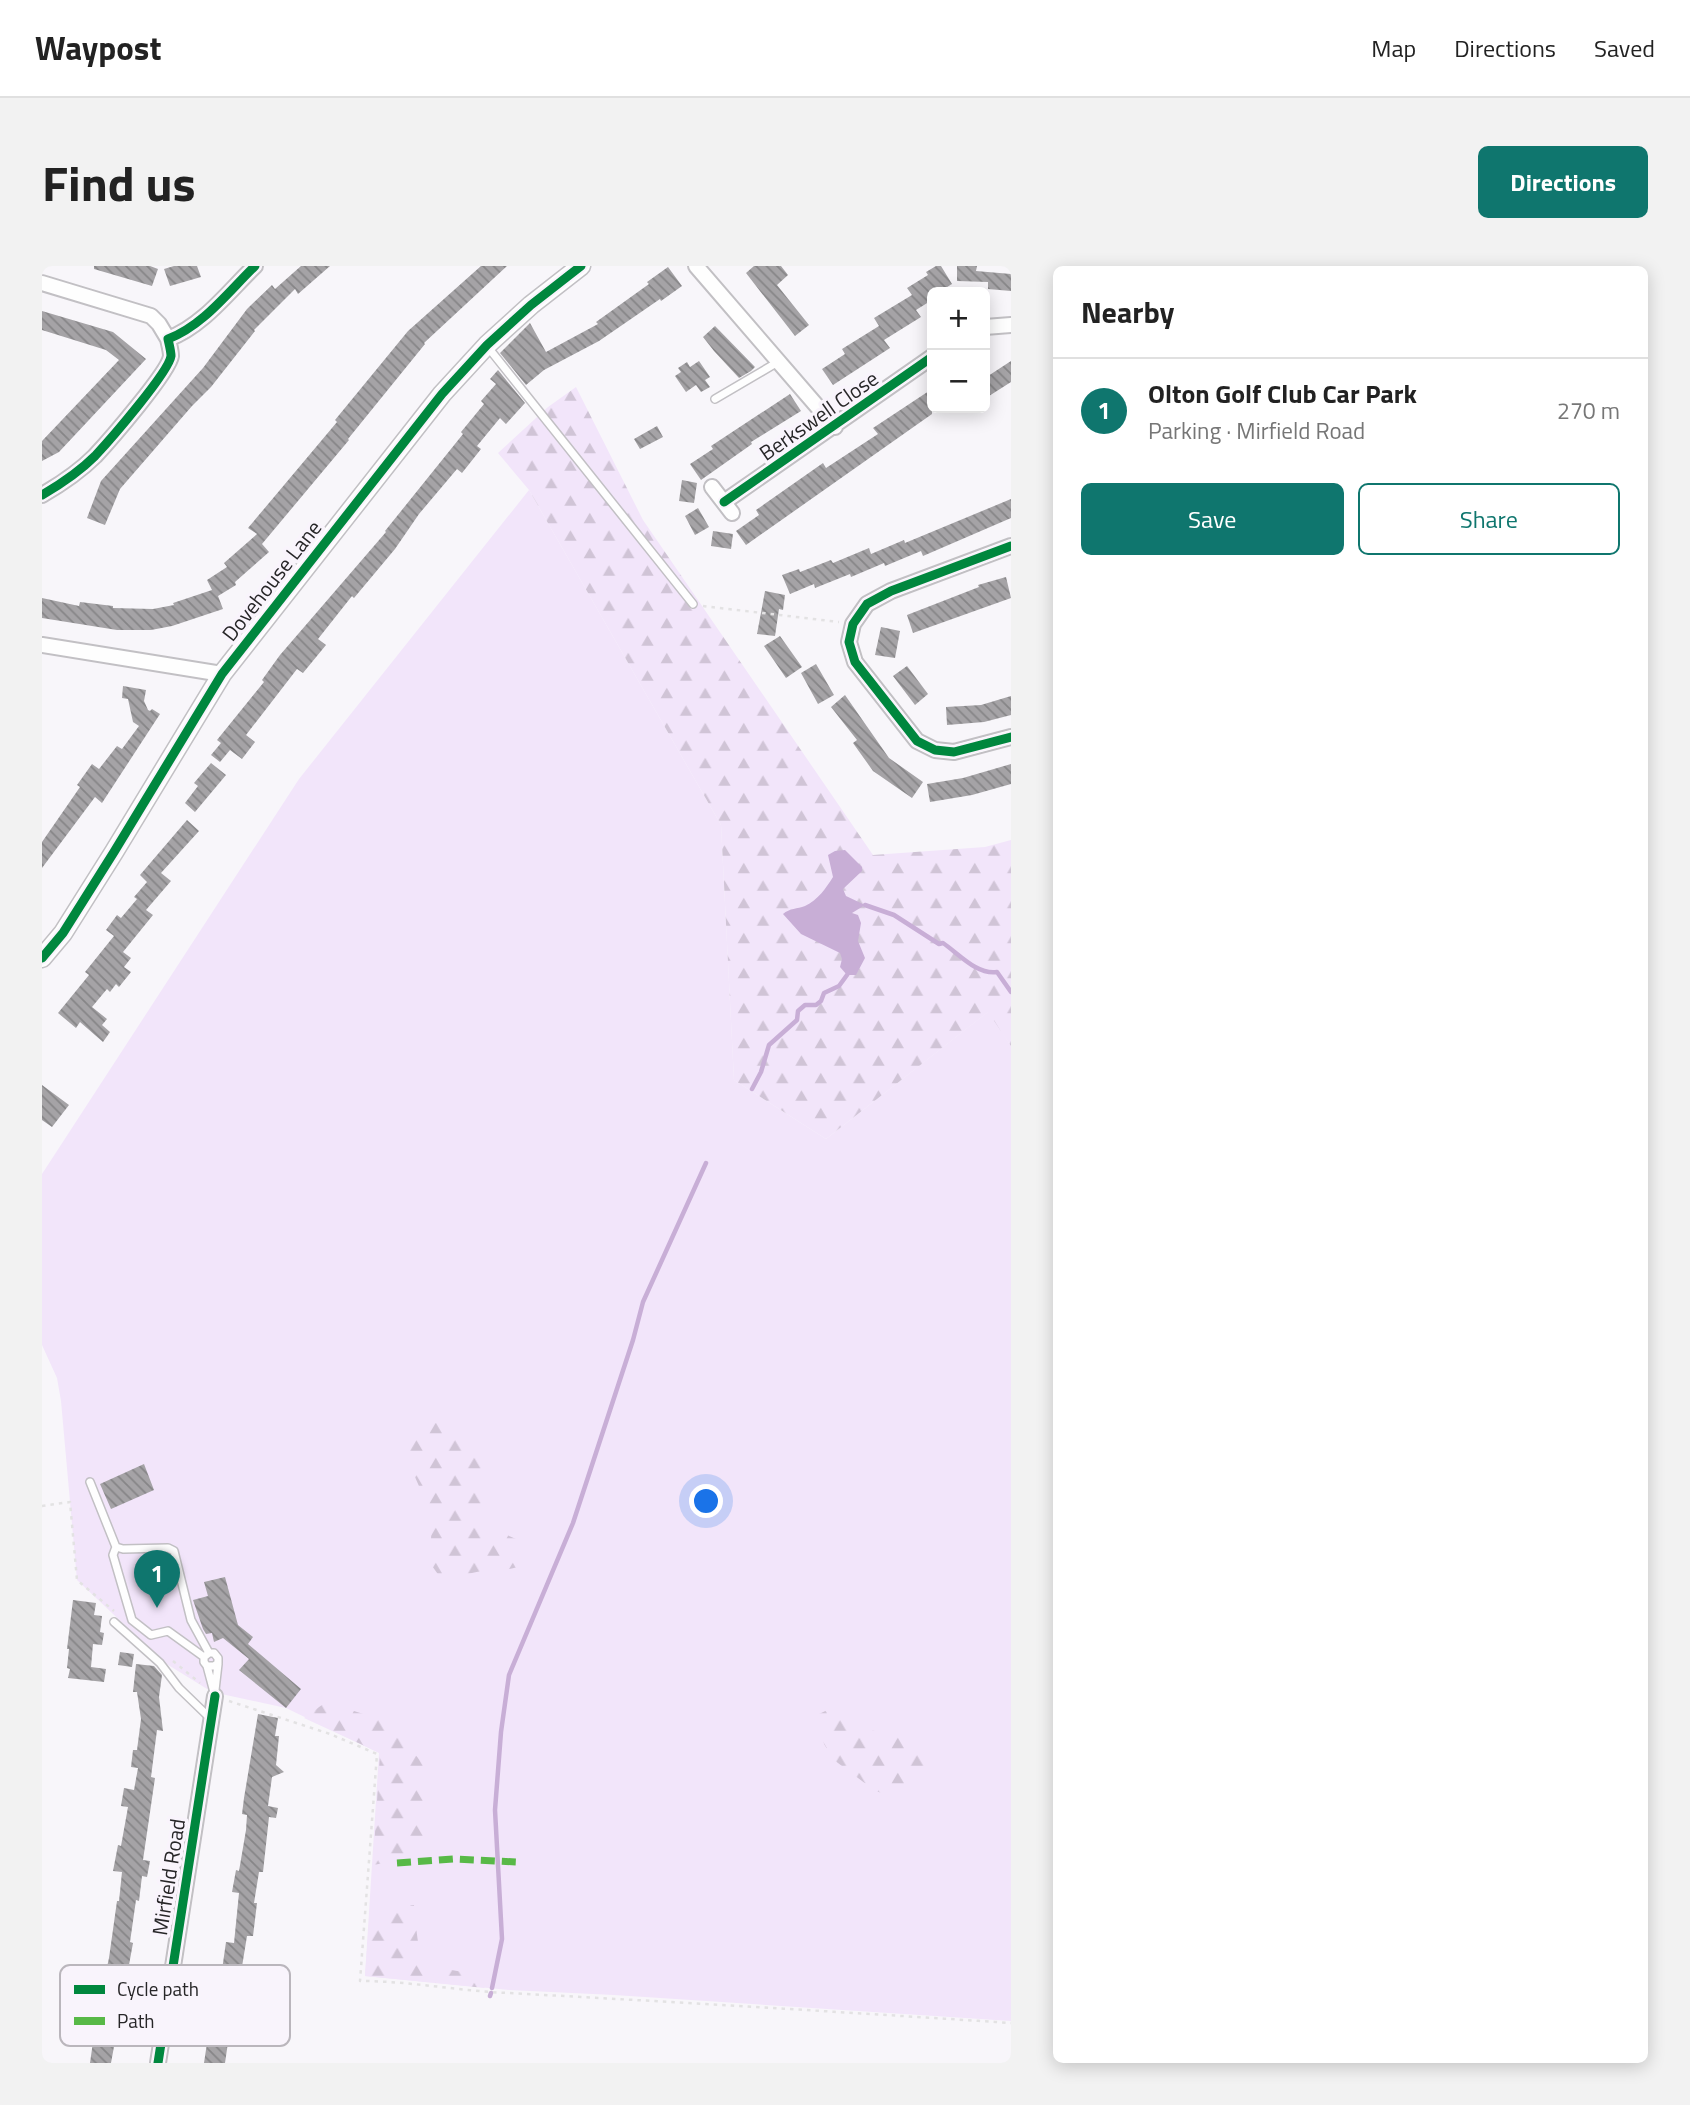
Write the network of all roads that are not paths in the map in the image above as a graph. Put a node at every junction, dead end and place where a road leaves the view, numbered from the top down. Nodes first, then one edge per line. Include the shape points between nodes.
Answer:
1 (255, 266) edge
2 (581, 266) edge
3 (696, 266) edge
4 (42, 283) edge
5 (1011, 325) edge
6 (990, 327) edge
7 (168, 339) junction
8 (487, 345) junction
9 (778, 361) junction
10 (927, 361) edge
11 (715, 399) dead end
12 (835, 427) junction
13 (712, 487) dead end
14 (42, 495) edge
15 (1011, 546) edge
16 (693, 604) road end
17 (42, 645) edge
18 (222, 674) junction
19 (1011, 737) edge
20 (42, 958) edge
21 (90, 1482) dead end
22 (116, 1547) junction
23 (114, 1622) dead end
24 (206, 1655) junction
25 (218, 1663) junction
26 (207, 1666) junction
27 (215, 1696) junction
28 (211, 1719) junction
29 (173, 1965) edge

1 - 7 street via 210,311
2 - 8 street, Dovehouse Lane
3 - 9 street, Berkswell Close
4 - 7 street via 151,316
5 - 6 street
7 - 14 street via 171,355 167,365 130,414 94,456 64,483
8 - 16 lane
8 - 18 street, Dovehouse Lane via 433,404
9 - 11 lane
9 - 12 street, Berkswell Close
10 - 12 street, Berkswell Close
12 - 13 street, Berkswell Close via 728,507
15 - 19 street via 867,604 853,624 849,642 855,662 917,741 954,752
17 - 18 street
18 - 20 street, Dovehouse Lane via 63,933
21 - 22 lane
22 - 24 lane via 113,1555 132,1620 150,1635 168,1631
22 - 24 lane via 174,1551 191,1620
23 - 28 lane via 160,1663
24 - 25 lane via 215,1653
24 - 26 lane
25 - 26 lane
25 - 27 lane
26 - 27 lane
27 - 28 street, Mirfield Road
28 - 29 street, Mirfield Road

